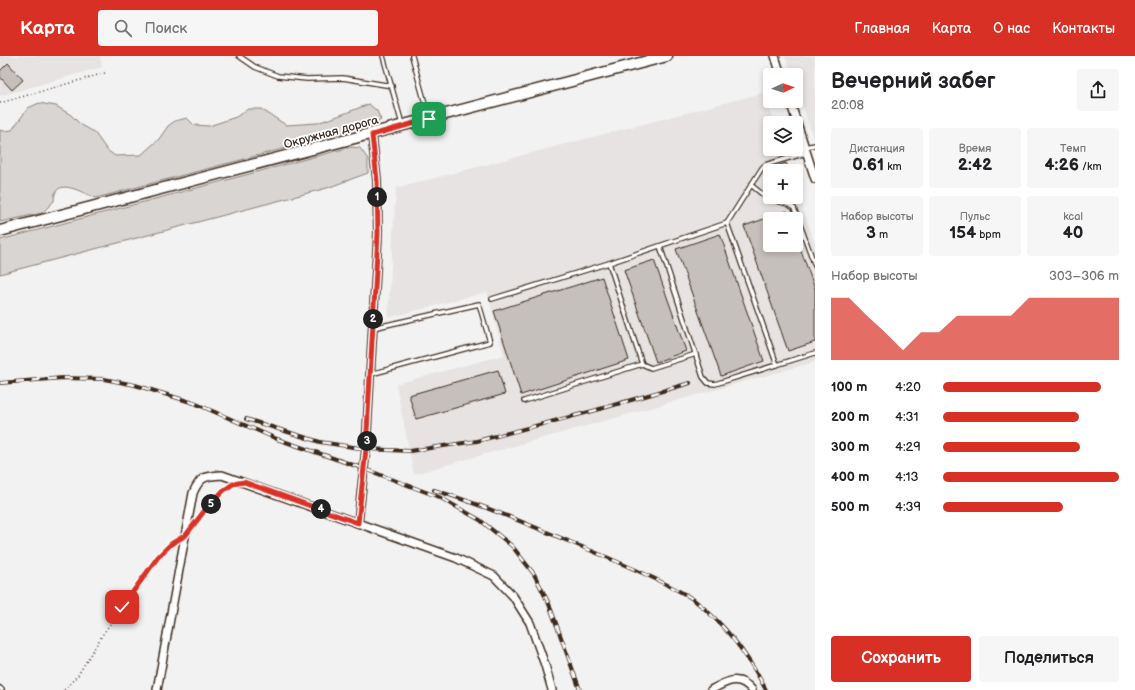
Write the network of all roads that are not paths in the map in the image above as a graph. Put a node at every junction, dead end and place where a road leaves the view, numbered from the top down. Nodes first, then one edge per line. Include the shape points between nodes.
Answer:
1 (238, 56) edge
2 (384, 56) edge
3 (412, 56) edge
4 (667, 56) edge
5 (775, 56) edge
6 (779, 68) edge
7 (392, 86) junction
8 (792, 108) edge
9 (429, 119) junction
10 (402, 126) junction
11 (372, 135) junction
12 (815, 145) edge
13 (805, 150) junction
14 (815, 179) edge
15 (751, 185) junction
16 (727, 223) junction
17 (0, 231) edge
18 (660, 246) junction
19 (609, 263) junction
20 (815, 266) edge
21 (492, 299) dead end
22 (373, 328) junction
23 (815, 353) edge
24 (696, 354) junction
25 (642, 364) junction
26 (777, 365) junction
27 (370, 374) junction
28 (524, 401) dead end
29 (358, 523) junction
30 (157, 690) edge
31 (552, 690) edge
32 (711, 690) edge
33 (752, 690) edge

1 - 7 lane via 255,67 278,76 308,79 343,78
2 - 7 lane
3 - 9 lane
4 - 9 main road, Окружная дорога
5 - 6 street
7 - 10 lane
8 - 13 street
9 - 10 main road, Окружная дорога
10 - 11 main road, Окружная дорога
11 - 17 main road, Окружная дорога
11 - 22 street via 377,180 378,234
12 - 13 lane
13 - 14 street
13 - 15 lane via 765,165
15 - 16 lane
15 - 20 lane via 766,198 794,208
16 - 18 lane
16 - 26 lane
18 - 19 lane
18 - 24 lane
19 - 21 lane
19 - 25 lane
22 - 27 street
22 - 27 lane via 479,304 490,342
23 - 26 lane
24 - 25 lane via 651,368
24 - 26 lane via 703,377 708,383 715,384
25 - 28 lane
27 - 29 street via 365,469
29 - 30 street via 222,475 206,476 198,482 193,493
29 - 31 street via 456,558 494,576 513,596 530,623
32 - 33 street via 724,682 735,680 746,683

